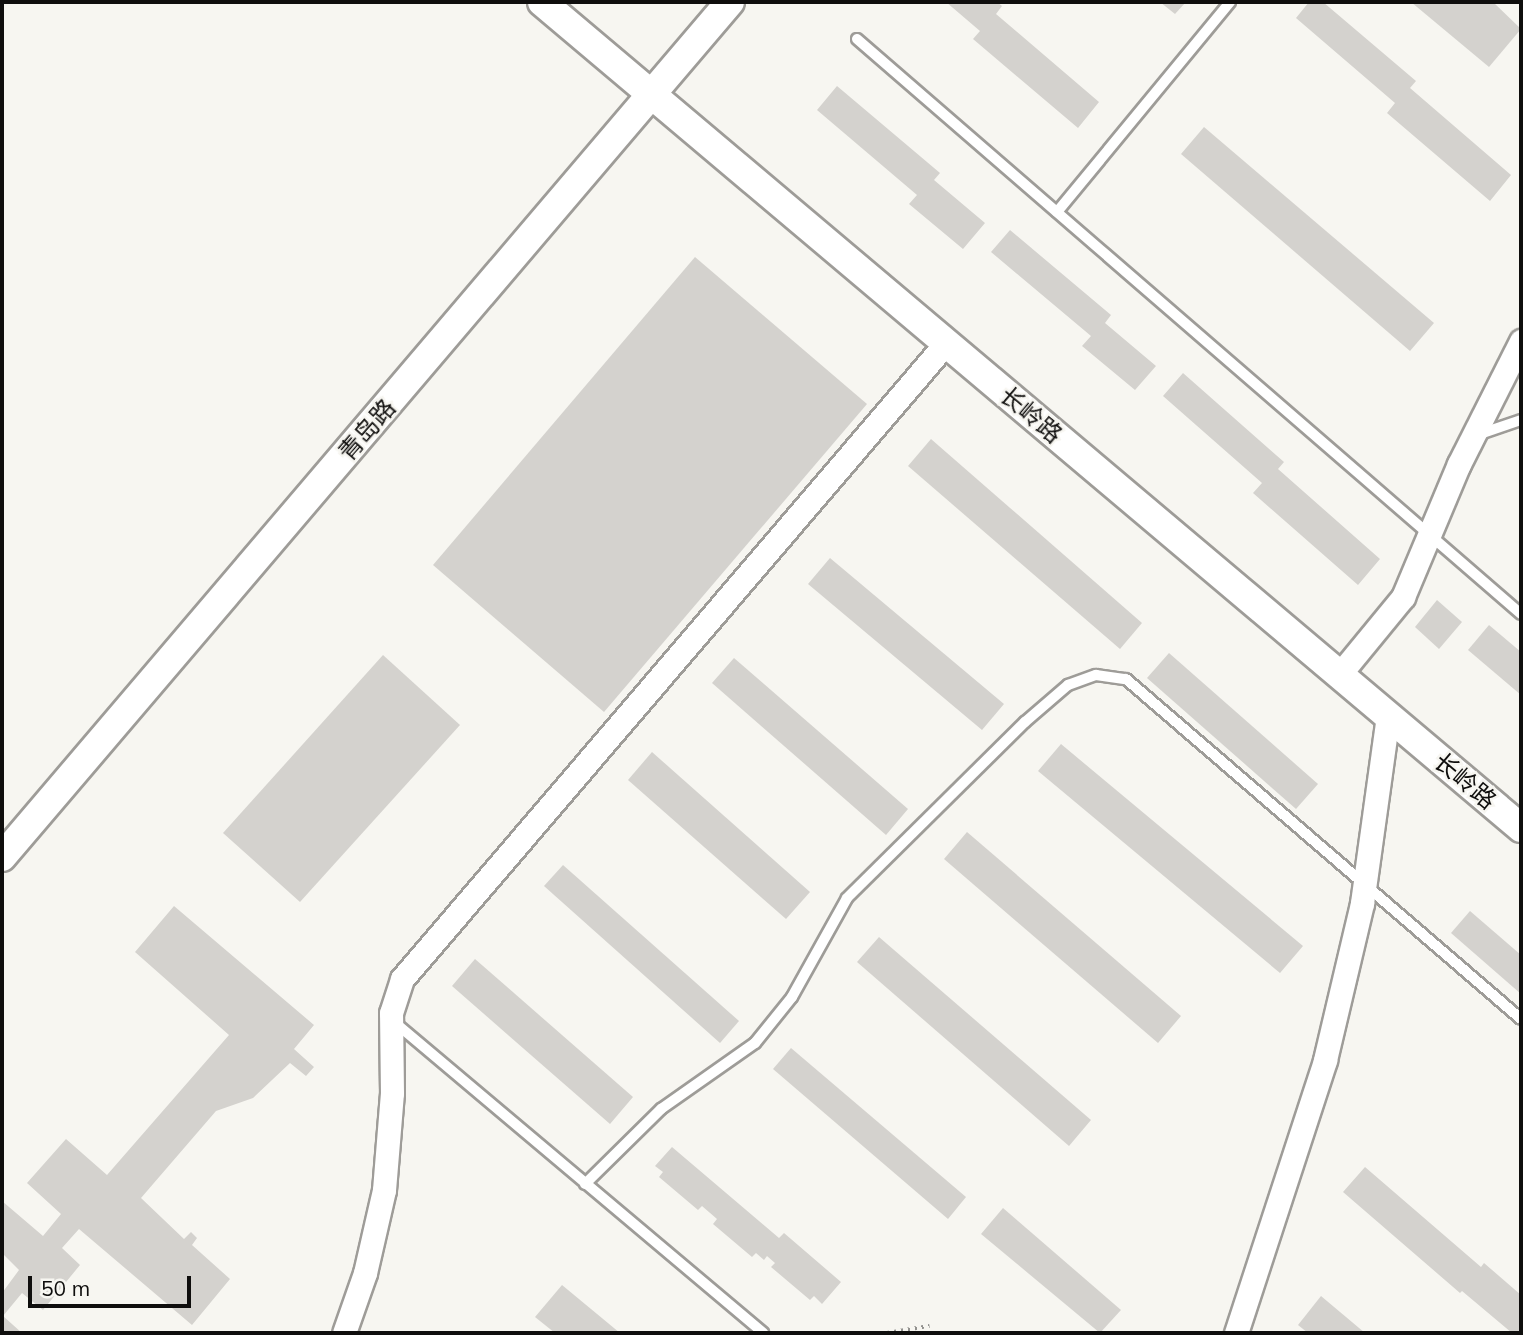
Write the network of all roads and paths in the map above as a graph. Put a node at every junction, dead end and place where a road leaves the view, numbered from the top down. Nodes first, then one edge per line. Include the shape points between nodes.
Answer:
1 (542, 2) edge
2 (730, 2) edge
3 (1230, 2) edge
4 (857, 39) dead end
5 (652, 95) junction
6 (1057, 212) junction
7 (1521, 341) edge
8 (946, 343) junction
9 (1521, 420) edge
10 (1473, 437) junction
11 (1429, 535) junction
12 (1521, 614) edge
13 (1339, 675) junction
14 (1388, 716) junction
15 (1521, 828) edge
16 (2, 857) edge
17 (1364, 883) junction
18 (1521, 1019) edge
19 (390, 1020) junction
20 (585, 1184) junction
21 (929, 1326) dead end
22 (344, 1333) edge
23 (763, 1333) edge
24 (887, 1333) edge
25 (1236, 1333) edge

1 - 5 street, 长岭路
2 - 5 street, 青岛路
3 - 6 lane
4 - 6 lane
5 - 8 street, 长岭路
5 - 16 street, 青岛路
6 - 11 lane
7 - 10 street
8 - 13 street, 长岭路
8 - 19 street via 402,979
9 - 10 lane
10 - 11 street
11 - 12 lane
11 - 13 street via 1403,597
13 - 14 street, 长岭路
14 - 15 street, 长岭路
14 - 17 street
17 - 18 lane
17 - 20 lane via 1126,679 1096,675 1068,685 847,898 792,997 755,1043 661,1109
17 - 25 street via 1325,1060
19 - 20 lane
19 - 22 street via 392,1093 384,1190 365,1273
20 - 23 lane
21 - 24 path

